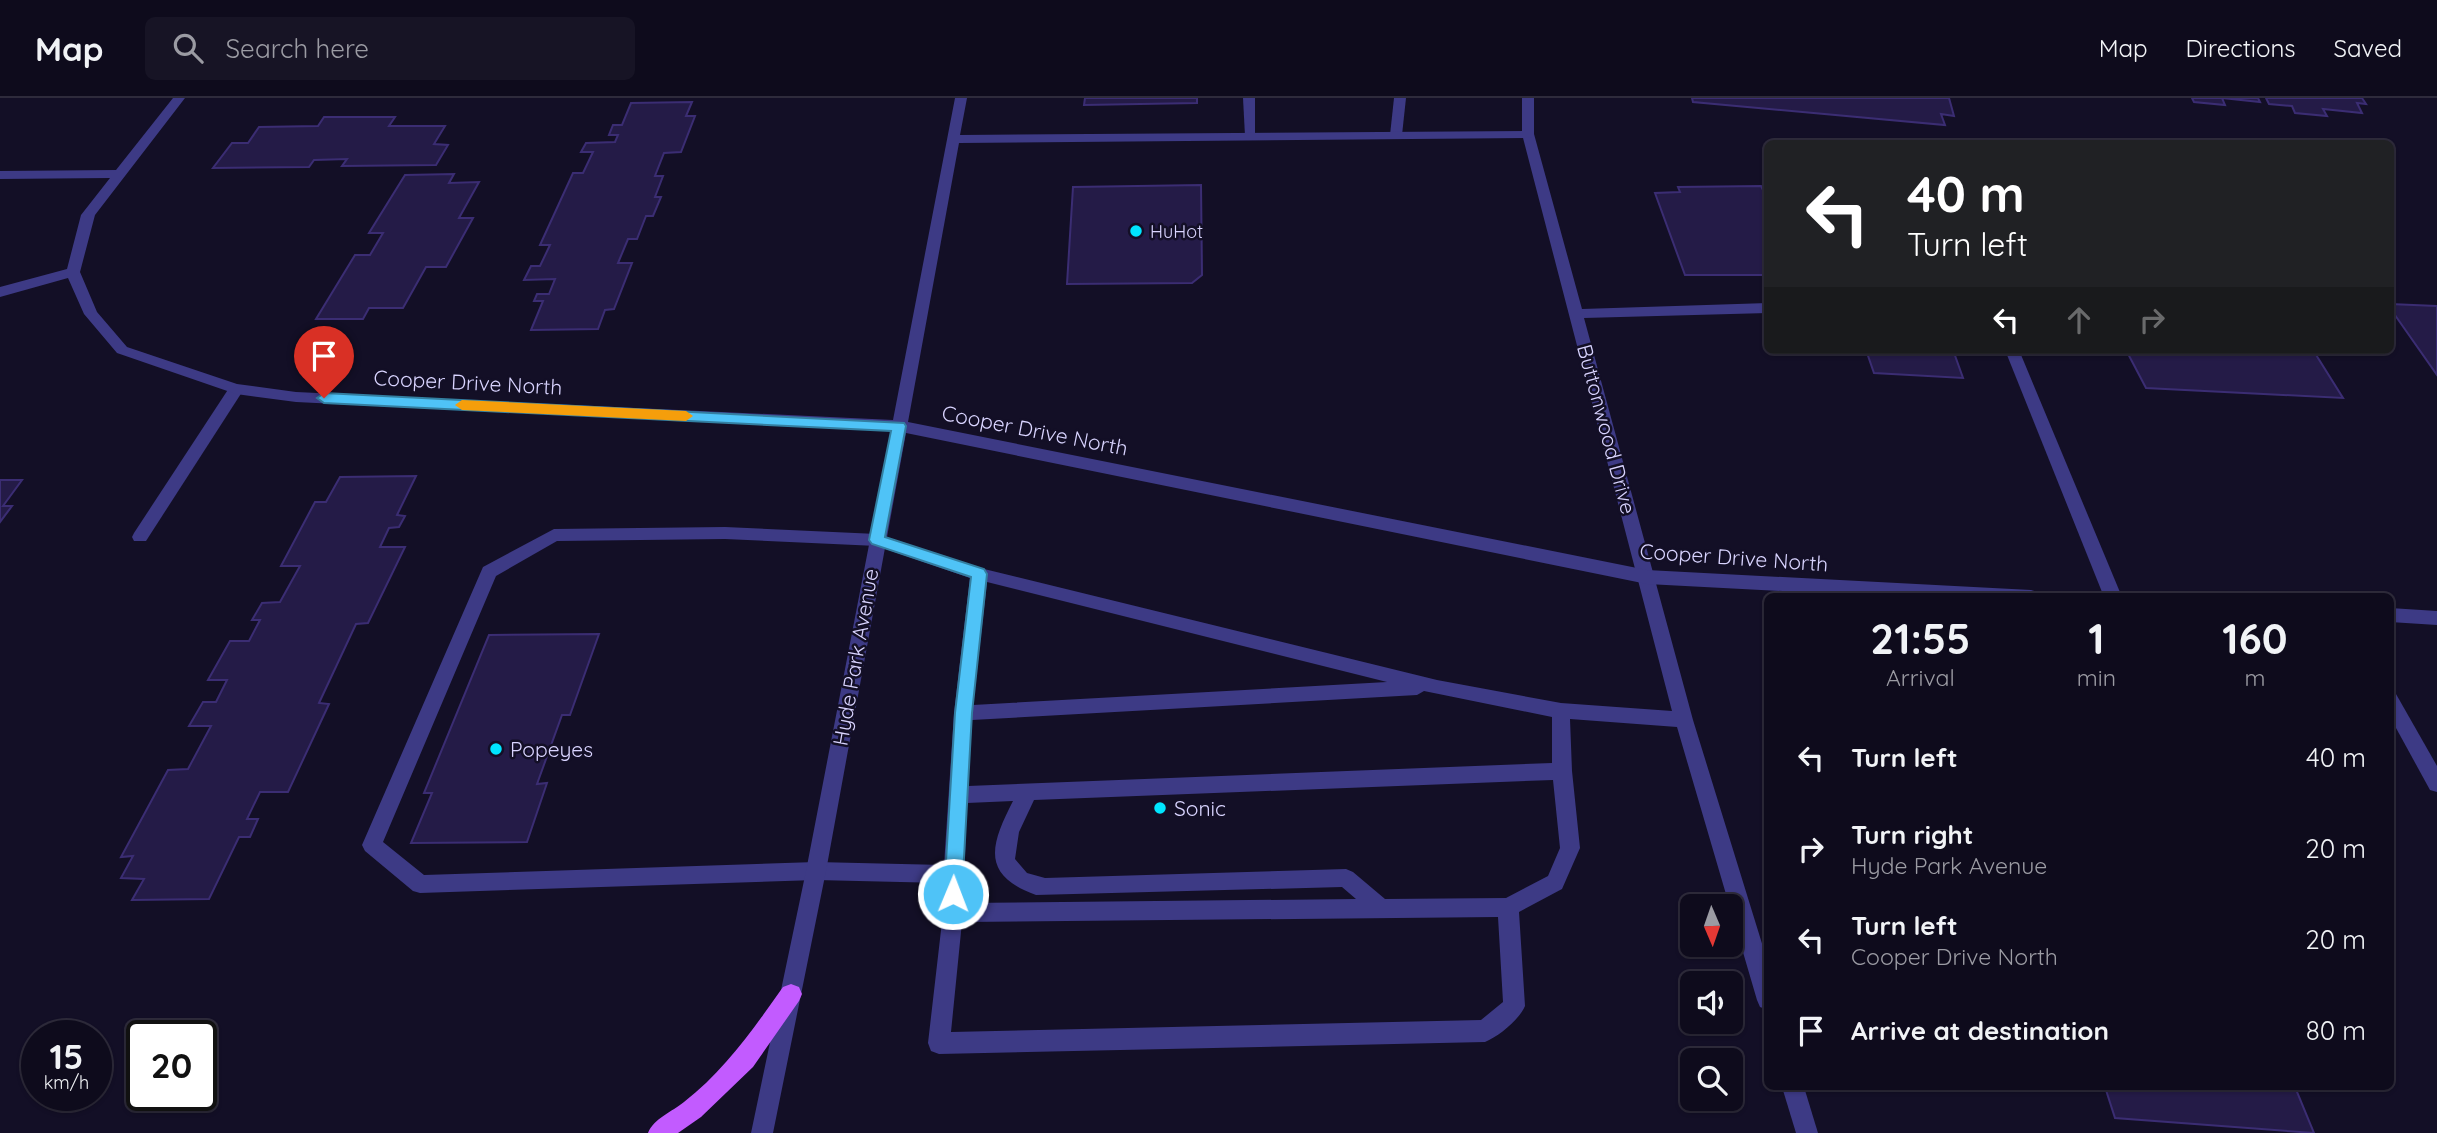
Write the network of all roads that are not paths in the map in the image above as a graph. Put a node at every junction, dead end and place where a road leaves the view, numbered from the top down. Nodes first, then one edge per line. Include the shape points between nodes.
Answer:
1 (178, 98) edge
2 (961, 98) edge
3 (1249, 98) edge
4 (1400, 98) edge
5 (1528, 98) edge
6 (1528, 134) junction
7 (1396, 135) junction
8 (1251, 136) junction
9 (953, 139) junction
10 (118, 174) junction
11 (0, 175) edge
12 (73, 272) junction
13 (0, 292) edge
14 (1764, 308) edge
15 (1576, 314) junction
16 (2014, 354) edge
17 (236, 389) junction
18 (899, 426) junction
19 (140, 537) dead end
20 (877, 540) junction
21 (979, 574) junction
22 (1647, 577) junction
23 (1954, 593) edge
24 (2111, 593) edge
25 (2394, 615) edge
26 (2437, 618) edge
27 (1437, 687) junction
28 (2394, 705) edge
29 (1561, 711) junction
30 (963, 713) junction
31 (1684, 720) junction
32 (2431, 764) edge
33 (1562, 771) junction
34 (2437, 784) edge
35 (1028, 793) junction
36 (958, 795) junction
37 (816, 871) junction
38 (953, 874) junction
39 (1508, 907) junction
40 (1382, 909) junction
41 (953, 913) junction
42 (1764, 987) edge
43 (791, 994) junction
44 (1794, 1090) edge
45 (659, 1133) edge
46 (762, 1133) edge
47 (1807, 1133) edge

1 - 10 street
2 - 9 street, Hyde Park Avenue
3 - 8 street
4 - 7 street
5 - 6 street, Buttonwood Drive
6 - 7 street
6 - 15 street, Buttonwood Drive
7 - 8 street
8 - 9 street
9 - 18 street, Hyde Park Avenue
10 - 11 street
10 - 12 street via 88,215
12 - 13 street
12 - 17 street, Cooper Drive North via 91,314 122,350
14 - 15 street
15 - 22 street, Buttonwood Drive
16 - 24 street
17 - 18 street, Cooper Drive North via 296,397
17 - 19 street
18 - 20 street, Hyde Park Avenue
18 - 22 street, Cooper Drive North
20 - 21 street
20 - 37 street, Hyde Park Avenue
20 - 37 street via 725,533 554,535 489,572 372,845 420,884
21 - 27 street
21 - 30 street
22 - 23 street, Cooper Drive North
22 - 31 street, Buttonwood Drive
25 - 26 street
27 - 29 street
27 - 30 street
28 - 32 street
29 - 31 street
29 - 33 street
30 - 36 street
31 - 42 street, Buttonwood Drive
32 - 34 street
33 - 35 street
33 - 39 street via 1570,848 1555,882
35 - 36 street
35 - 40 street via 1003,845 1014,874 1036,886 1346,878
36 - 38 street
37 - 38 street
37 - 43 street, Hyde Park Avenue
38 - 41 street
39 - 40 street
39 - 41 street via 1514,1006 1485,1031 939,1043
40 - 41 street
43 - 45 main road via 745,1059 694,1110
43 - 46 street, Hyde Park Avenue
44 - 47 street

